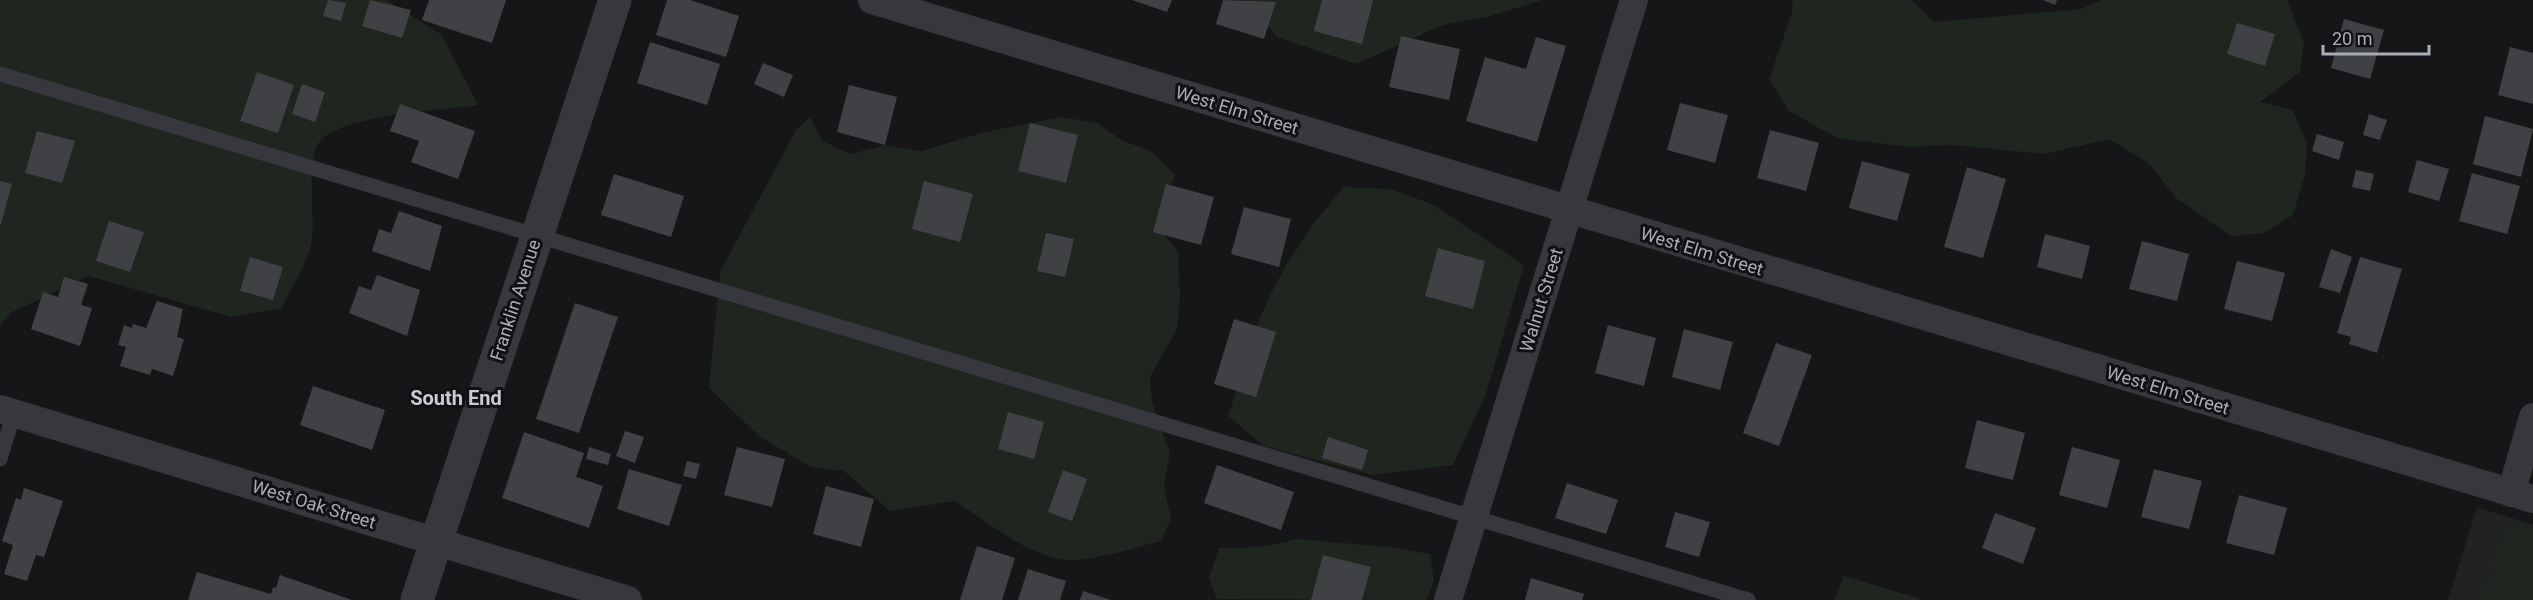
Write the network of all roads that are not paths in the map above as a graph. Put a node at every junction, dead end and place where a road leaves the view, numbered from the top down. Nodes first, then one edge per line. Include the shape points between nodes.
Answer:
1 (615, 0) edge
2 (872, 0) edge
3 (1634, 0) edge
4 (0, 74) edge
5 (1569, 211) junction
6 (536, 234) junction
7 (7, 411) edge
8 (2533, 417) edge
9 (0, 459) edge
10 (2522, 496) edge
11 (1473, 519) junction
12 (436, 540) junction
13 (417, 600) edge
14 (628, 600) edge
15 (1448, 600) edge
16 (1748, 600) edge

1 - 6 street, Franklin Avenue
2 - 5 street, West Elm Street
3 - 5 street, Walnut Street
4 - 6 lane
5 - 10 street, West Elm Street
5 - 11 street, Walnut Street
6 - 11 lane
6 - 12 street, Franklin Avenue
7 - 9 lane
7 - 12 street, West Oak Street
8 - 10 street
11 - 15 street, Walnut Street
11 - 16 lane
12 - 13 street, Franklin Avenue
12 - 14 street, West Oak Street

